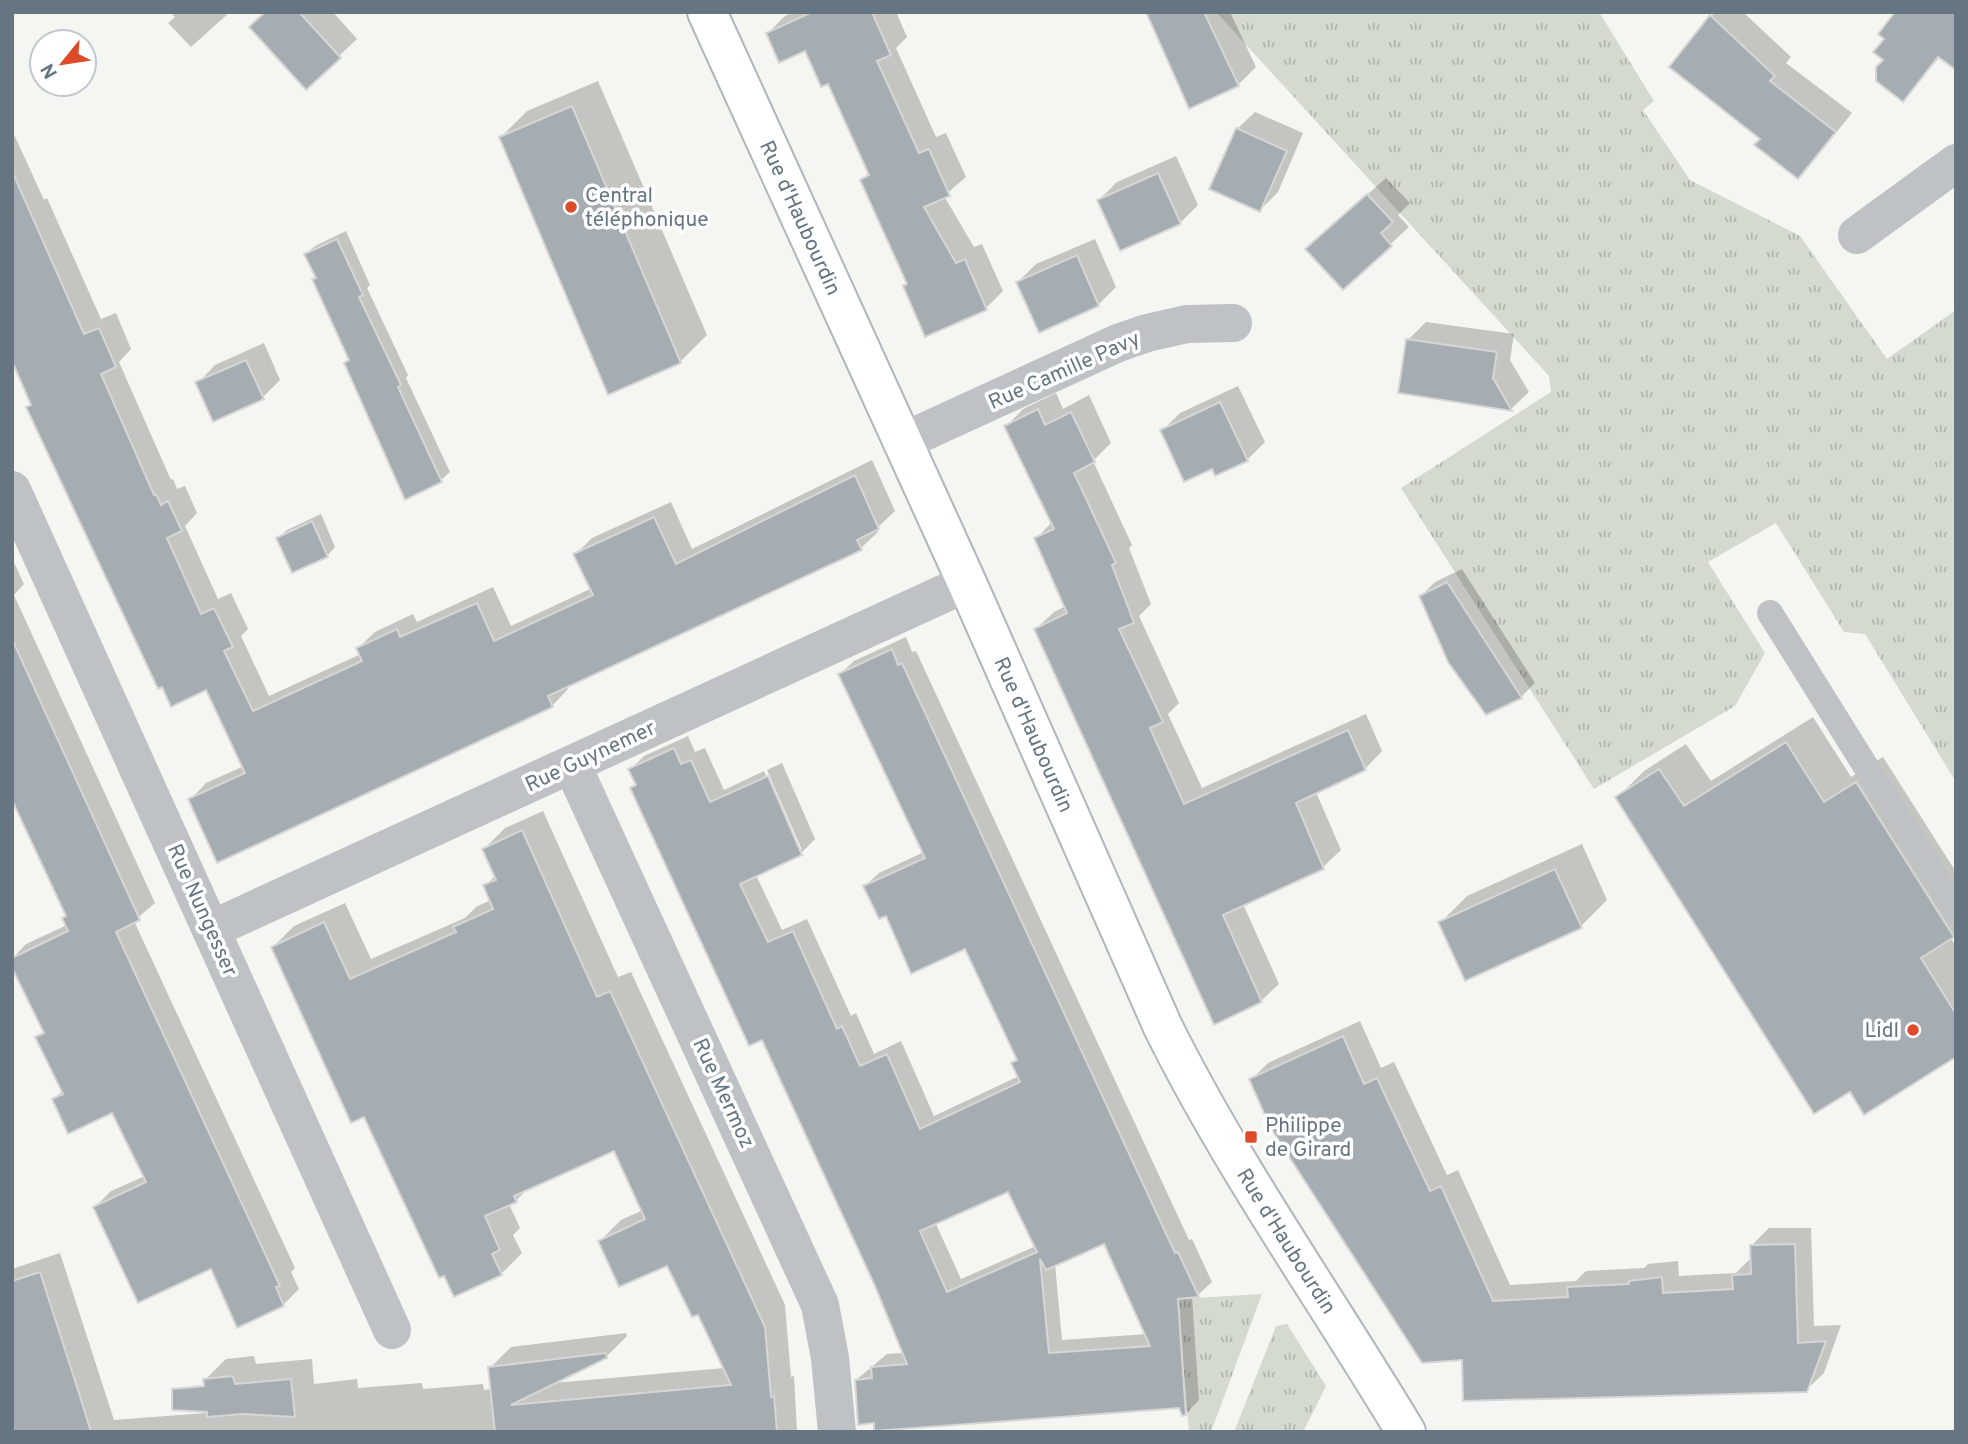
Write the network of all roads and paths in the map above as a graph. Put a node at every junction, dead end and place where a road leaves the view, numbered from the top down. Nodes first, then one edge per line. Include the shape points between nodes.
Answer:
1 (707, 12) edge
2 (1956, 163) edge
3 (1857, 235) dead end
4 (1233, 323) dead end
5 (902, 442) junction
6 (12, 490) edge
7 (967, 583) junction
8 (1770, 613) dead end
9 (572, 765) junction
10 (1956, 911) edge
11 (212, 929) junction
12 (392, 1330) dead end
13 (837, 1432) edge
14 (1406, 1432) edge

1 - 5 main road, Rue d'Haubourdin
2 - 3 street
4 - 5 street, Rue Camille Pavy via 1187,324 1137,337
5 - 7 main road, Rue d'Haubourdin
6 - 11 street, Rue Nungesser
7 - 9 street, Rue Guynemer
7 - 14 main road, Rue d'Haubourdin via 1192,1084
8 - 10 lane
9 - 11 street, Rue Guynemer
9 - 13 street, Rue Mermoz via 820,1305
11 - 12 street, Rue Nungesser

